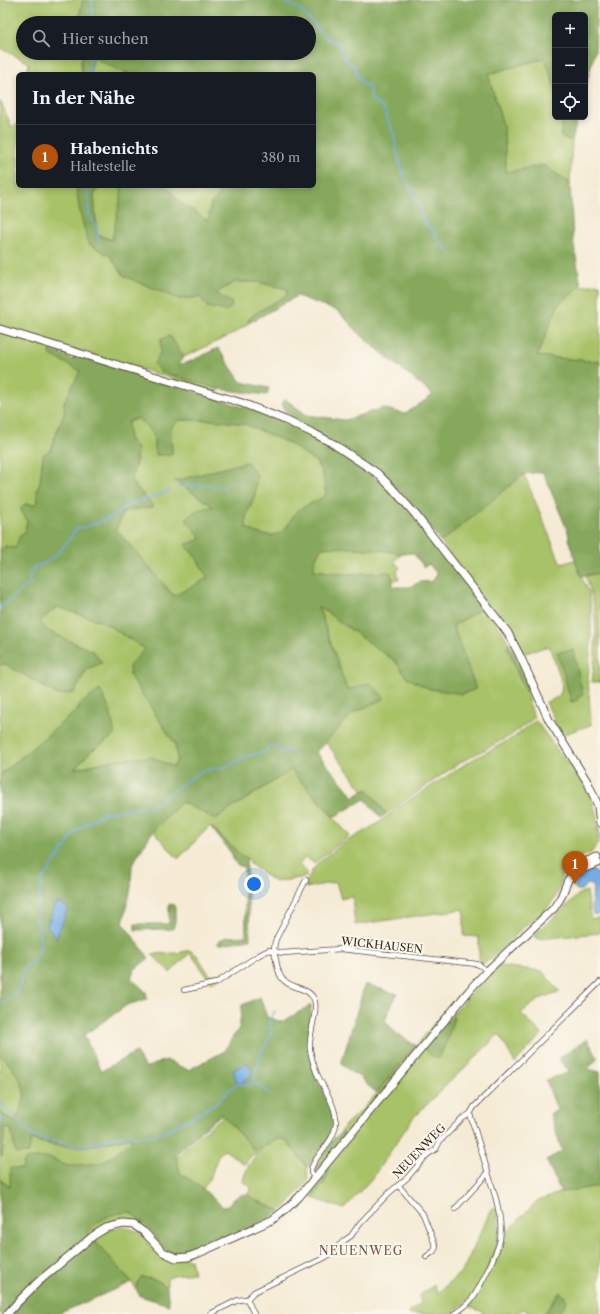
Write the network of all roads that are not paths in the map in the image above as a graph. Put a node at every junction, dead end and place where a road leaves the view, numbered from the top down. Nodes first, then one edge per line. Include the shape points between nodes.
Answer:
1 (0, 329) edge
2 (599, 808) edge
3 (600, 822) edge
4 (599, 860) edge
5 (306, 880) dead end
6 (274, 951) junction
7 (487, 971) junction
8 (600, 982) edge
9 (184, 990) dead end
10 (470, 1114) junction
11 (488, 1173) junction
12 (315, 1178) junction
13 (398, 1185) junction
14 (455, 1210) dead end
15 (426, 1257) dead end
16 (246, 1299) junction
17 (7, 1314) edge
18 (210, 1314) edge
19 (254, 1314) edge
20 (454, 1314) edge

1 - 2 main road via 242,403 315,434 377,473 415,514 508,633 549,720 588,784
2 - 3 main road
4 - 7 main road via 579,865 554,908
5 - 6 street via 276,939
6 - 7 street, WICKHAUSEN via 283,953 341,949 477,964
6 - 9 street, WICKHAUSEN via 263,952 216,983
6 - 12 street via 282,979 308,992 314,999 316,1010 310,1048 318,1076 335,1115 333,1134 311,1169
7 - 12 main road
8 - 10 street, NEUENWEG via 474,1107
10 - 11 street
10 - 13 street, NEUENWEG via 463,1118 440,1141 436,1149
11 - 14 street
11 - 20 street via 499,1212 499,1243 475,1295
12 - 17 main road via 299,1197 272,1220 188,1257 176,1258 163,1252 144,1232 134,1226 123,1224 106,1228 92,1236 38,1282
13 - 15 street via 423,1214 435,1242 434,1251
13 - 16 street, NEUENWEG via 360,1223 351,1236 328,1255 254,1292
16 - 18 street, NEUENWEG via 238,1300
16 - 19 street

